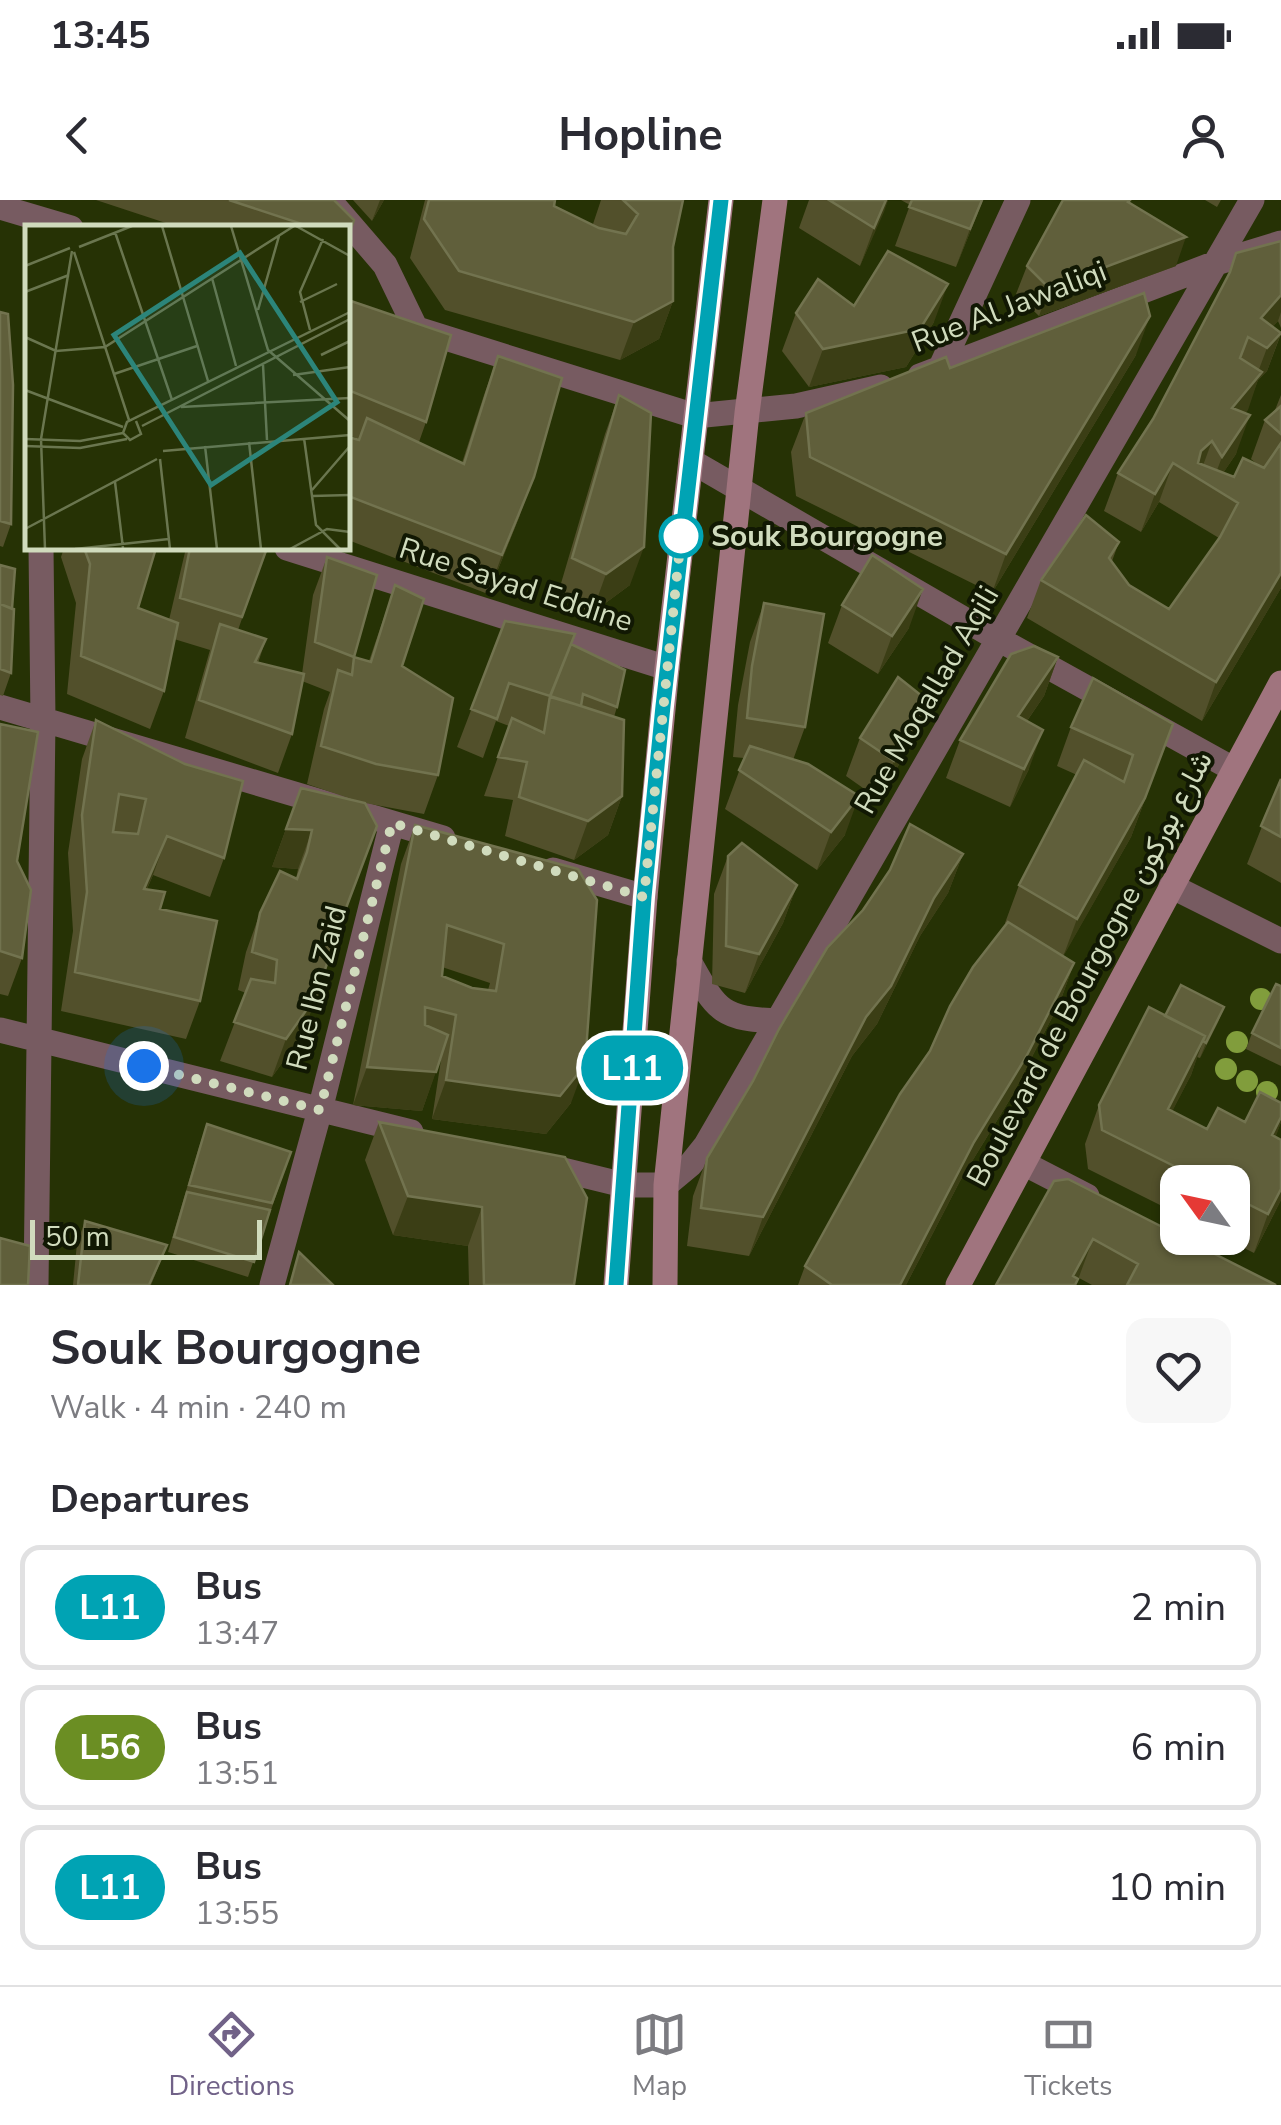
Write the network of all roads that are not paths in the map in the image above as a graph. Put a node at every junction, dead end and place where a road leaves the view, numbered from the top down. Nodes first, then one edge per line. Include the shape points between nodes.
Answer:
1 (329, 200) edge
2 (721, 200) edge
3 (775, 200) edge
4 (1018, 200) edge
5 (1252, 200) edge
6 (0, 207) edge
7 (42, 215) edge
8 (1281, 244) edge
9 (1216, 263) junction
10 (382, 319) edge
11 (416, 329) junction
12 (939, 371) junction
13 (747, 414) junction
14 (695, 416) junction
15 (691, 461) junction
16 (741, 488) junction
17 (41, 550) edge
18 (294, 550) edge
19 (1000, 640) junction
20 (666, 668) junction
21 (1281, 683) edge
22 (0, 707) edge
23 (43, 720) junction
24 (1233, 769) junction
25 (392, 823) junction
26 (464, 844) edge
27 (536, 866) edge
28 (1171, 886) junction
29 (644, 897) junction
30 (1281, 942) edge
31 (690, 960) junction
32 (780, 1021) junction
33 (0, 1030) edge
34 (39, 1040) junction
35 (320, 1110) junction
36 (434, 1138) edge
37 (510, 1156) edge
38 (1025, 1164) junction
39 (624, 1185) junction
40 (666, 1186) junction
41 (1106, 1206) edge
42 (36, 1285) edge
43 (272, 1285) edge
44 (616, 1285) edge
45 (665, 1285) edge
46 (958, 1285) edge

1 - 11 street via 385,265
2 - 14 main road
3 - 13 main road
4 - 12 street
5 - 9 street, Rue Moqallad Aqili
6 - 7 street
8 - 9 street, Rue Al Jawaliqi
9 - 12 street, Rue Al Jawaliqi
9 - 19 street, Rue Moqallad Aqili
10 - 11 street, Rue Al Jawaliqi
11 - 14 street, Rue Al Jawaliqi
12 - 13 street, Rue Al Jawaliqi
13 - 14 street, Rue Al Jawaliqi
13 - 16 main road
14 - 15 main road
15 - 16 street
15 - 20 main road
16 - 19 street
16 - 31 main road
17 - 23 street
18 - 20 street, Rue Sayad Eddine
19 - 24 street
19 - 32 street, Rue Moqallad Aqili
20 - 29 main road
21 - 24 main road, Boulevard de Bourgogne شارع بوركون
22 - 23 street
23 - 25 street
23 - 34 street
24 - 28 main road, Boulevard de Bourgogne شارع بوركون
25 - 26 street
25 - 35 street, Rue Ibn Zaid
27 - 29 street
28 - 30 street
28 - 38 main road, Boulevard de Bourgogne شارع بوركون
29 - 39 main road
31 - 32 street via 723,1011
31 - 40 main road
32 - 40 street, Rue Moqallad Aqili via 706,1146
33 - 34 street
34 - 35 street
34 - 42 street
35 - 36 street
35 - 43 street, Rue Ibn Zaid
37 - 39 street
38 - 41 street
38 - 46 main road, Boulevard de Bourgogne شارع بوركون
39 - 40 street
39 - 44 main road
40 - 45 main road

